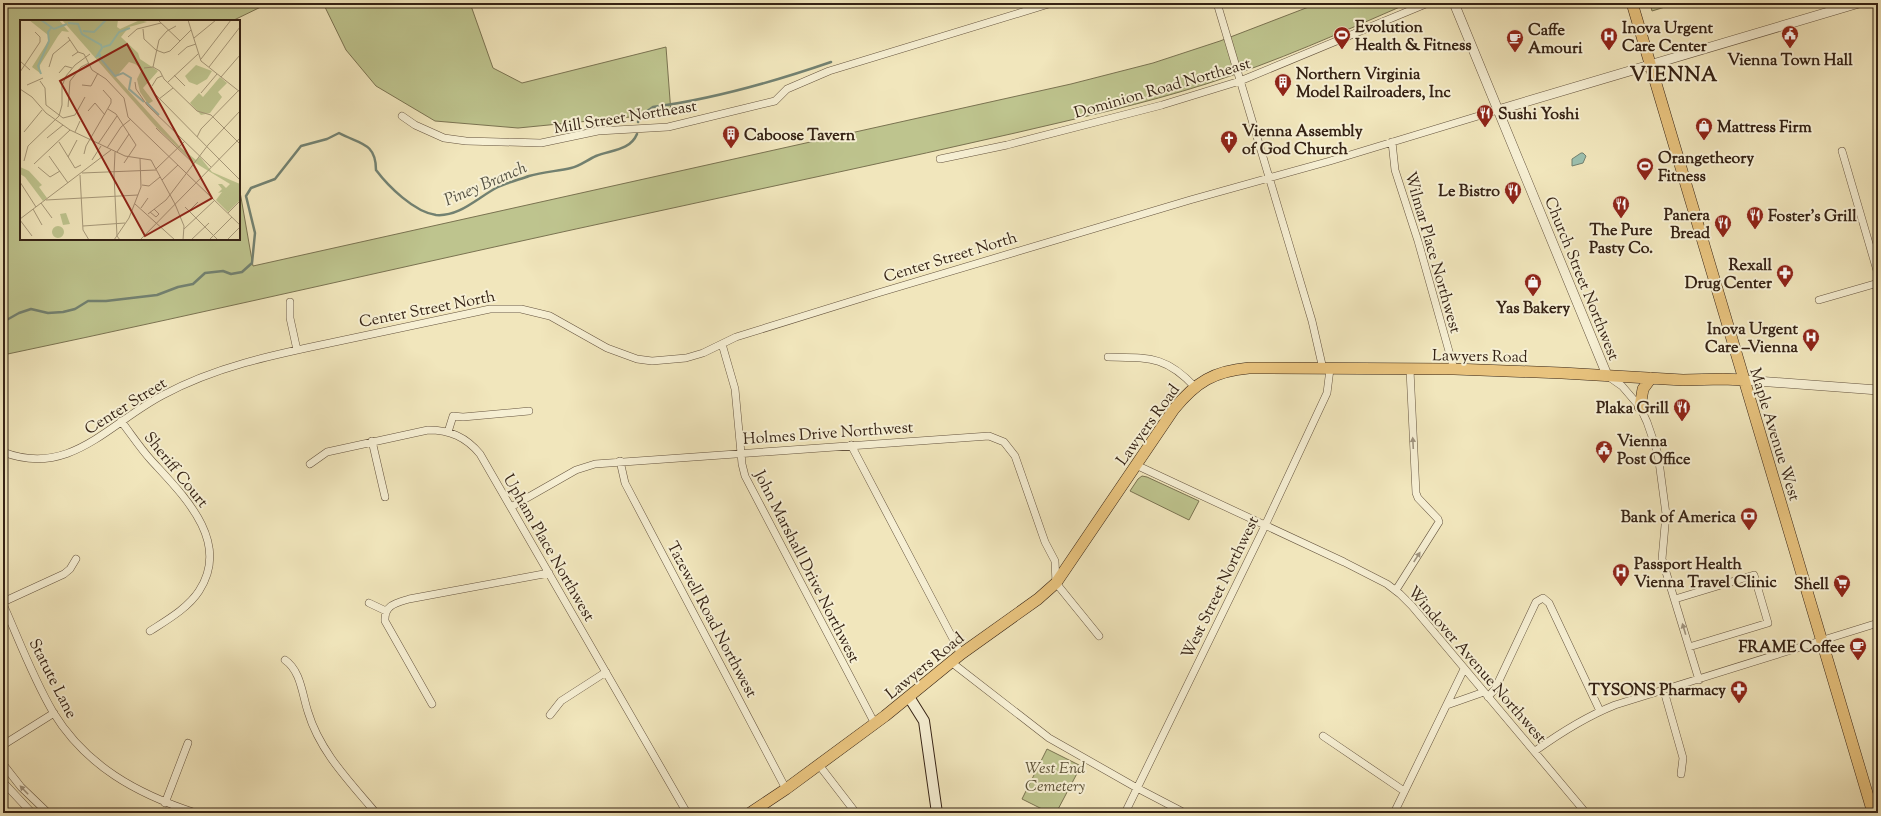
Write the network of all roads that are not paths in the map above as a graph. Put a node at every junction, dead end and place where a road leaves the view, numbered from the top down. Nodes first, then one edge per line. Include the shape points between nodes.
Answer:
1 (1052, 3) edge
2 (1216, 3) edge
3 (1428, 3) edge
4 (1454, 3) edge
5 (1632, 3) edge
6 (1859, 3) edge
7 (1650, 65) junction
8 (1240, 81) junction
9 (1498, 110) junction
10 (402, 116) dead end
11 (1392, 142) junction
12 (1842, 151) dead end
13 (940, 159) dead end
14 (1269, 178) junction
15 (1878, 274) edge
16 (1878, 283) edge
17 (1820, 300) dead end
18 (290, 302) dead end
19 (722, 344) junction
20 (297, 350) junction
21 (1108, 357) dead end
22 (260, 358) joint
23 (1327, 369) junction
24 (1454, 369) junction
25 (1410, 370) junction
26 (1607, 375) junction
27 (1652, 378) junction
28 (1744, 380) junction
29 (1195, 387) junction
30 (1878, 390) edge
31 (1640, 407) junction
32 (529, 412) dead end
33 (121, 421) junction
34 (448, 432) junction
35 (372, 442) junction
36 (850, 444) junction
37 (3, 452) edge
38 (740, 452) junction
39 (620, 461) junction
40 (310, 464) dead end
41 (1136, 465) junction
42 (385, 497) dead end
43 (511, 507) junction
44 (1265, 526) junction
45 (76, 559) dead end
46 (549, 573) junction
47 (1056, 583) junction
48 (1396, 590) junction
49 (1675, 599) junction
50 (3, 603) edge
51 (369, 603) dead end
52 (386, 611) junction
53 (1878, 624) edge
54 (150, 631) dead end
55 (1099, 636) dead end
56 (1822, 641) junction
57 (1690, 647) junction
58 (961, 654) junction
59 (285, 660) dead end
60 (951, 662) junction
61 (1464, 669) junction
62 (606, 672) junction
63 (1699, 680) junction
64 (1664, 691) junction
65 (1486, 695) junction
66 (909, 698) junction
67 (432, 704) dead end
68 (1447, 705) junction
69 (1600, 711) junction
70 (54, 713) junction
71 (550, 715) dead end
72 (875, 724) junction
73 (1323, 736) dead end
74 (188, 743) dead end
75 (3, 745) edge
76 (1534, 751) junction
77 (3, 764) edge
78 (819, 765) junction
79 (1681, 774) dead end
80 (3, 782) edge
81 (1137, 788) junction
82 (786, 789) junction
83 (1404, 791) junction
84 (165, 803) junction
85 (32, 813) edge
86 (48, 813) edge
87 (196, 813) edge
88 (376, 813) edge
89 (687, 813) edge
90 (750, 813) edge
91 (856, 813) edge
92 (937, 813) edge
93 (1125, 813) edge
94 (1185, 813) edge
95 (1394, 813) edge
96 (1586, 813) edge
97 (1873, 813) edge

1 - 10 street, Mill Street Northeast via 829,71 787,89 775,101 668,127 598,131 541,143 466,141 444,138
2 - 8 street
3 - 8 street, Dominion Road Northeast
4 - 9 street, Church Street Northwest
5 - 7 main road, Maple Avenue West
6 - 7 street, Center Street North
7 - 9 street, Center Street North
7 - 28 main road, Maple Avenue West
8 - 13 street, Dominion Road Northeast via 1168,103
8 - 14 street
9 - 11 street, Center Street North
9 - 26 street, Church Street Northwest
11 - 14 street, Center Street North
11 - 24 street, Wilmar Place Northwest via 1395,170
12 - 15 street
14 - 19 street, Center Street North via 871,295 736,337
14 - 23 street
16 - 17 street
18 - 20 street via 290,318
19 - 20 street, Center Street North via 686,358 652,361 637,359 607,348 550,316 505,308
19 - 38 street, John Marshall Drive Northwest via 735,389
20 - 22 street, Center Street North
21 - 29 street via 1147,358 1158,361 1176,369
22 - 33 street, Center Street via 222,369 173,390
23 - 25 main road, Lawyers Road
23 - 29 main road, Lawyers Road via 1231,370 1211,376
23 - 44 street, West Street Northwest via 1327,392
24 - 25 main road, Lawyers Road
24 - 26 main road, Lawyers Road
48 -> 25 street via 1439,522 1416,494
26 - 27 main road, Lawyers Road
26 - 31 street, Church Street Northwest via 1622,386
27 - 28 main road, Lawyers Road
27 - 31 main road via 1643,389
28 - 30 street
28 - 56 main road, Maple Avenue West
29 - 41 main road, Lawyers Road via 1174,409
31 - 49 street, Church Street Northwest via 1653,438 1662,471 1666,514 1662,559
32 - 34 street via 453,416
33 - 37 street, Center Street via 89,444 64,456 39,460 25,459
33 - 54 street, Sheriff Court via 185,499 204,528 210,548 209,569 199,591 192,600
34 - 35 street, Upham Place Northwest via 428,430
34 - 43 street, Upham Place Northwest via 466,440 480,454
35 - 40 street, Upham Place Northwest via 327,452
35 - 42 street
36 - 38 street, Holmes Drive Northwest
36 - 47 street, Holmes Drive Northwest via 974,436 988,436 1004,442 1015,456 1054,561
36 - 58 street
38 - 39 street, Holmes Drive Northwest
38 - 72 street, John Marshall Drive Northwest via 748,483
39 - 43 street, Holmes Drive Northwest via 595,464 576,470
39 - 82 street, Tazewell Road Northwest via 625,483
41 - 44 street, Windover Avenue Northwest
41 - 47 main road, Lawyers Road
43 - 46 street, Upham Place Northwest
44 - 48 street, Windover Avenue Northwest via 1344,562
44 - 81 street, West Street Northwest
45 - 50 street via 64,574
46 - 52 street via 409,599 394,603
46 - 62 street, Upham Place Northwest
47 - 55 street
47 - 58 main road, Lawyers Road via 1038,599
48 - 61 street, Windover Avenue Northwest
57 -> 49 street, Church Street Northwest
49 - 57 street via 1754,575 1768,623
50 - 70 street, Statute Lane
51 - 52 street
52 - 67 street via 385,621
53 - 56 street
56 - 63 street
56 - 97 main road, Maple Avenue West
57 - 63 street, Church Street Northwest
58 - 60 main road, Lawyers Road
59 - 88 street via 298,676 309,716 324,747 337,767
60 - 66 main road, Lawyers Road
60 - 81 street via 1049,738
61 - 65 street, Windover Avenue Northwest
61 - 68 street
62 - 71 street via 561,701
62 - 89 street, Upham Place Northwest
63 - 64 street
64 - 69 street
64 - 79 street via 1683,758
65 - 68 street
65 - 69 street via 1495,689 1536,602 1543,598 1549,603
65 - 76 street, Windover Avenue Northwest
66 - 72 main road, Lawyers Road
66 - 92 main road via 924,721
68 - 83 street
69 - 76 street via 1566,729
70 - 75 street
70 - 84 street, Statute Lane via 70,735 93,759 128,785
72 - 78 main road, Lawyers Road
73 - 83 street
74 - 84 street
76 - 96 street, Windover Avenue Northwest
86 -> 77 street via 20,787
78 - 82 main road, Lawyers Road
78 - 91 street
80 - 85 street
81 - 93 street, West Street Northwest
81 - 94 street
82 - 90 main road, Lawyers Road
83 - 95 street
84 - 87 street, Statute Lane

